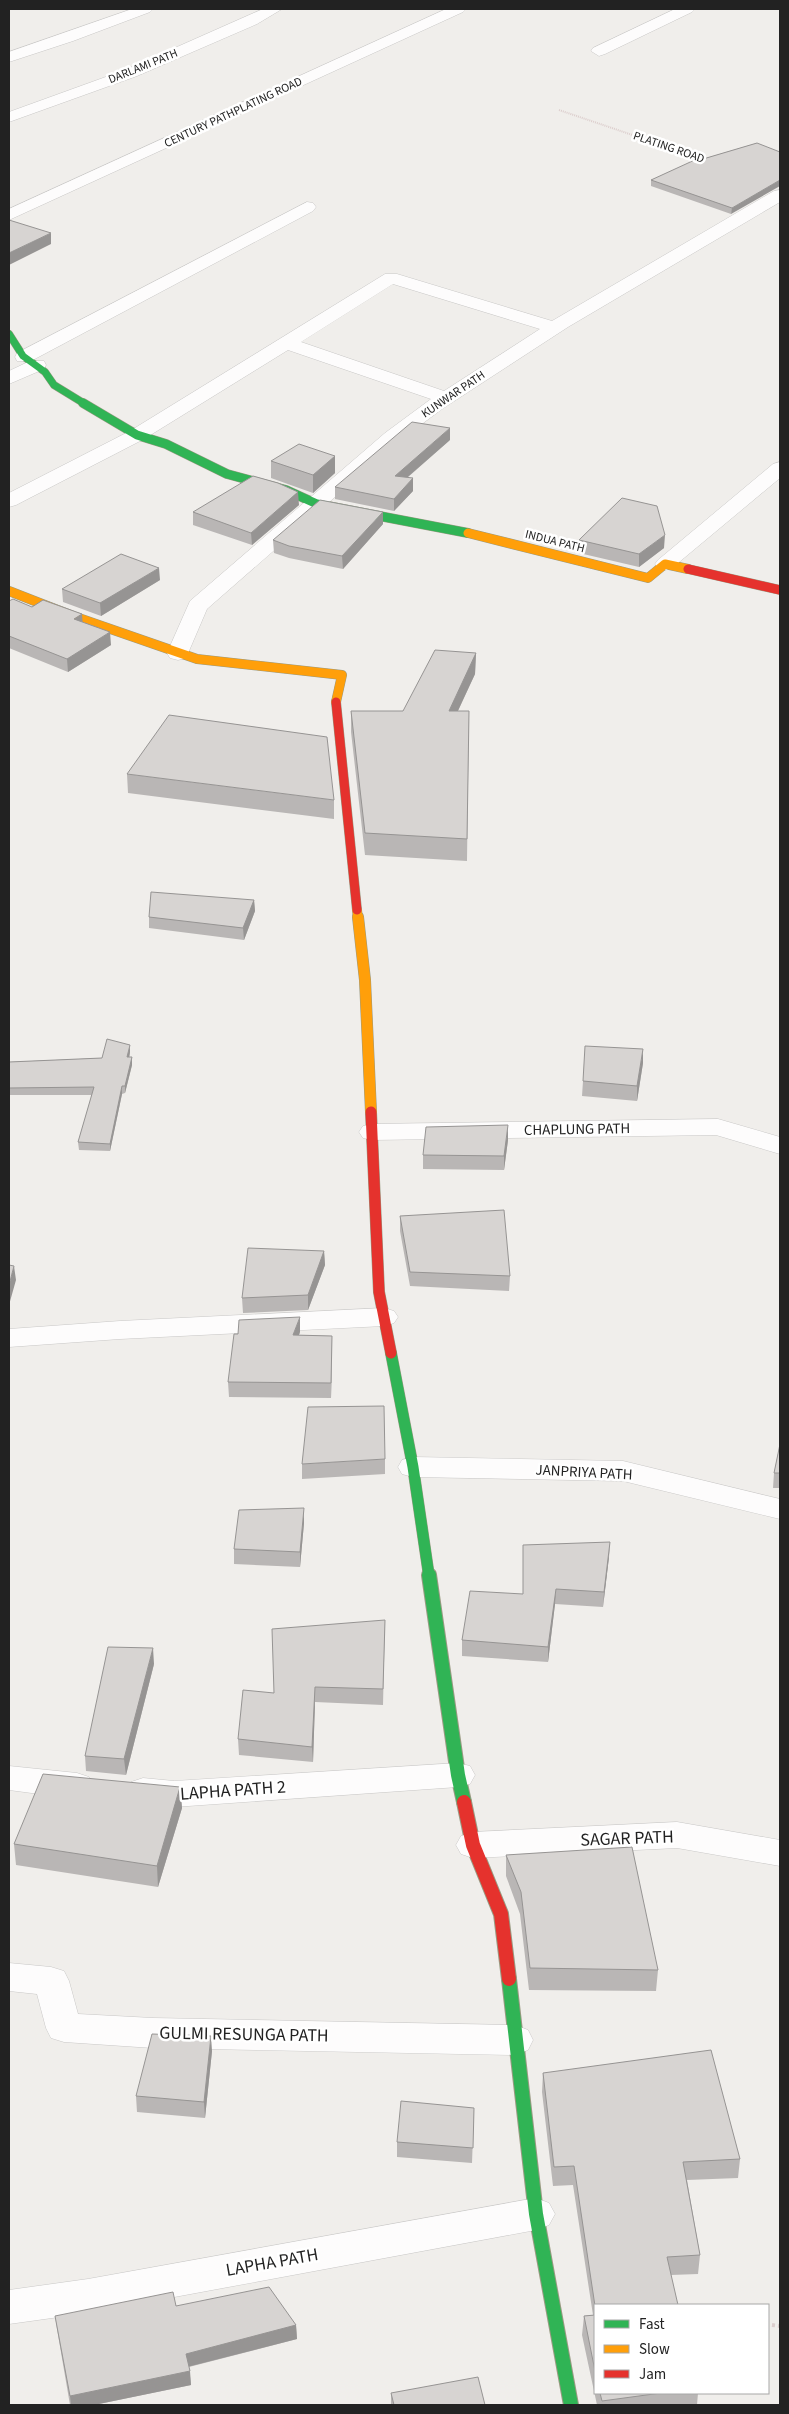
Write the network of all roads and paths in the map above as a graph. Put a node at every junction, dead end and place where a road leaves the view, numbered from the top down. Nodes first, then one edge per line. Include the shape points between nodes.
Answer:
1 (145, 9) edge
2 (274, 9) edge
3 (458, 9) edge
4 (687, 9) edge
5 (600, 51) dead end
6 (9, 57) edge
7 (559, 110) dead end
8 (9, 117) edge
9 (706, 160) edge
10 (780, 195) edge
11 (307, 207) dead end
12 (9, 215) edge
13 (554, 328) junction
14 (9, 334) edge
15 (287, 343) junction
16 (30, 361) junction
17 (9, 378) edge
18 (445, 398) junction
19 (137, 435) junction
20 (780, 468) edge
21 (9, 502) edge
22 (317, 504) junction
23 (665, 564) junction
24 (780, 590) edge
25 (9, 591) edge
26 (178, 652) junction
27 (372, 1132) junction
28 (780, 1146) edge
29 (384, 1317) junction
30 (9, 1338) edge
31 (413, 1467) junction
32 (780, 1509) edge
33 (458, 1775) junction
34 (9, 1778) edge
35 (473, 1845) junction
36 (780, 1853) edge
37 (9, 1977) edge
38 (515, 2040) junction
39 (536, 2214) junction
40 (9, 2307) edge
41 (772, 2325) dead end
42 (780, 2326) edge
43 (571, 2405) edge

1 - 6 street
2 - 8 street, DARLAMI PATH via 131,73
3 - 12 street, CENTURY PATHPLATING ROAD
4 - 5 street
7 - 9 path, PLATING ROAD
10 - 13 street, KUNWAR PATH
11 - 16 street
13 - 15 street via 392,278
13 - 18 street, KUNWAR PATH
14 - 16 street
15 - 18 street
15 - 19 street
16 - 17 street
16 - 19 street via 52,379 54,385
18 - 22 street, KUNWAR PATH via 392,437
19 - 21 street
19 - 22 street via 166,444 227,474 286,490
20 - 23 street
22 - 23 street, INDUA PATH via 466,533 648,578
22 - 26 street, KUNWAR PATH via 198,606
23 - 24 street
25 - 26 street
26 - 27 street via 197,659 342,675 335,704 365,980
27 - 28 street, CHAPLUNG PATH via 718,1127
27 - 29 street via 379,1292
29 - 30 street
29 - 31 street
31 - 32 street, JANPRIYA PATH via 623,1471
31 - 33 street
33 - 34 street, LAPHA PATH 2 via 174,1794
33 - 35 street
35 - 36 street, SAGAR PATH via 677,1835
35 - 38 street via 501,1914
37 - 38 street, GULMI RESUNGA PATH via 52,1981 64,2028 153,2033
38 - 39 street
39 - 40 street, LAPHA PATH via 88,2296
39 - 43 street
41 - 42 path

